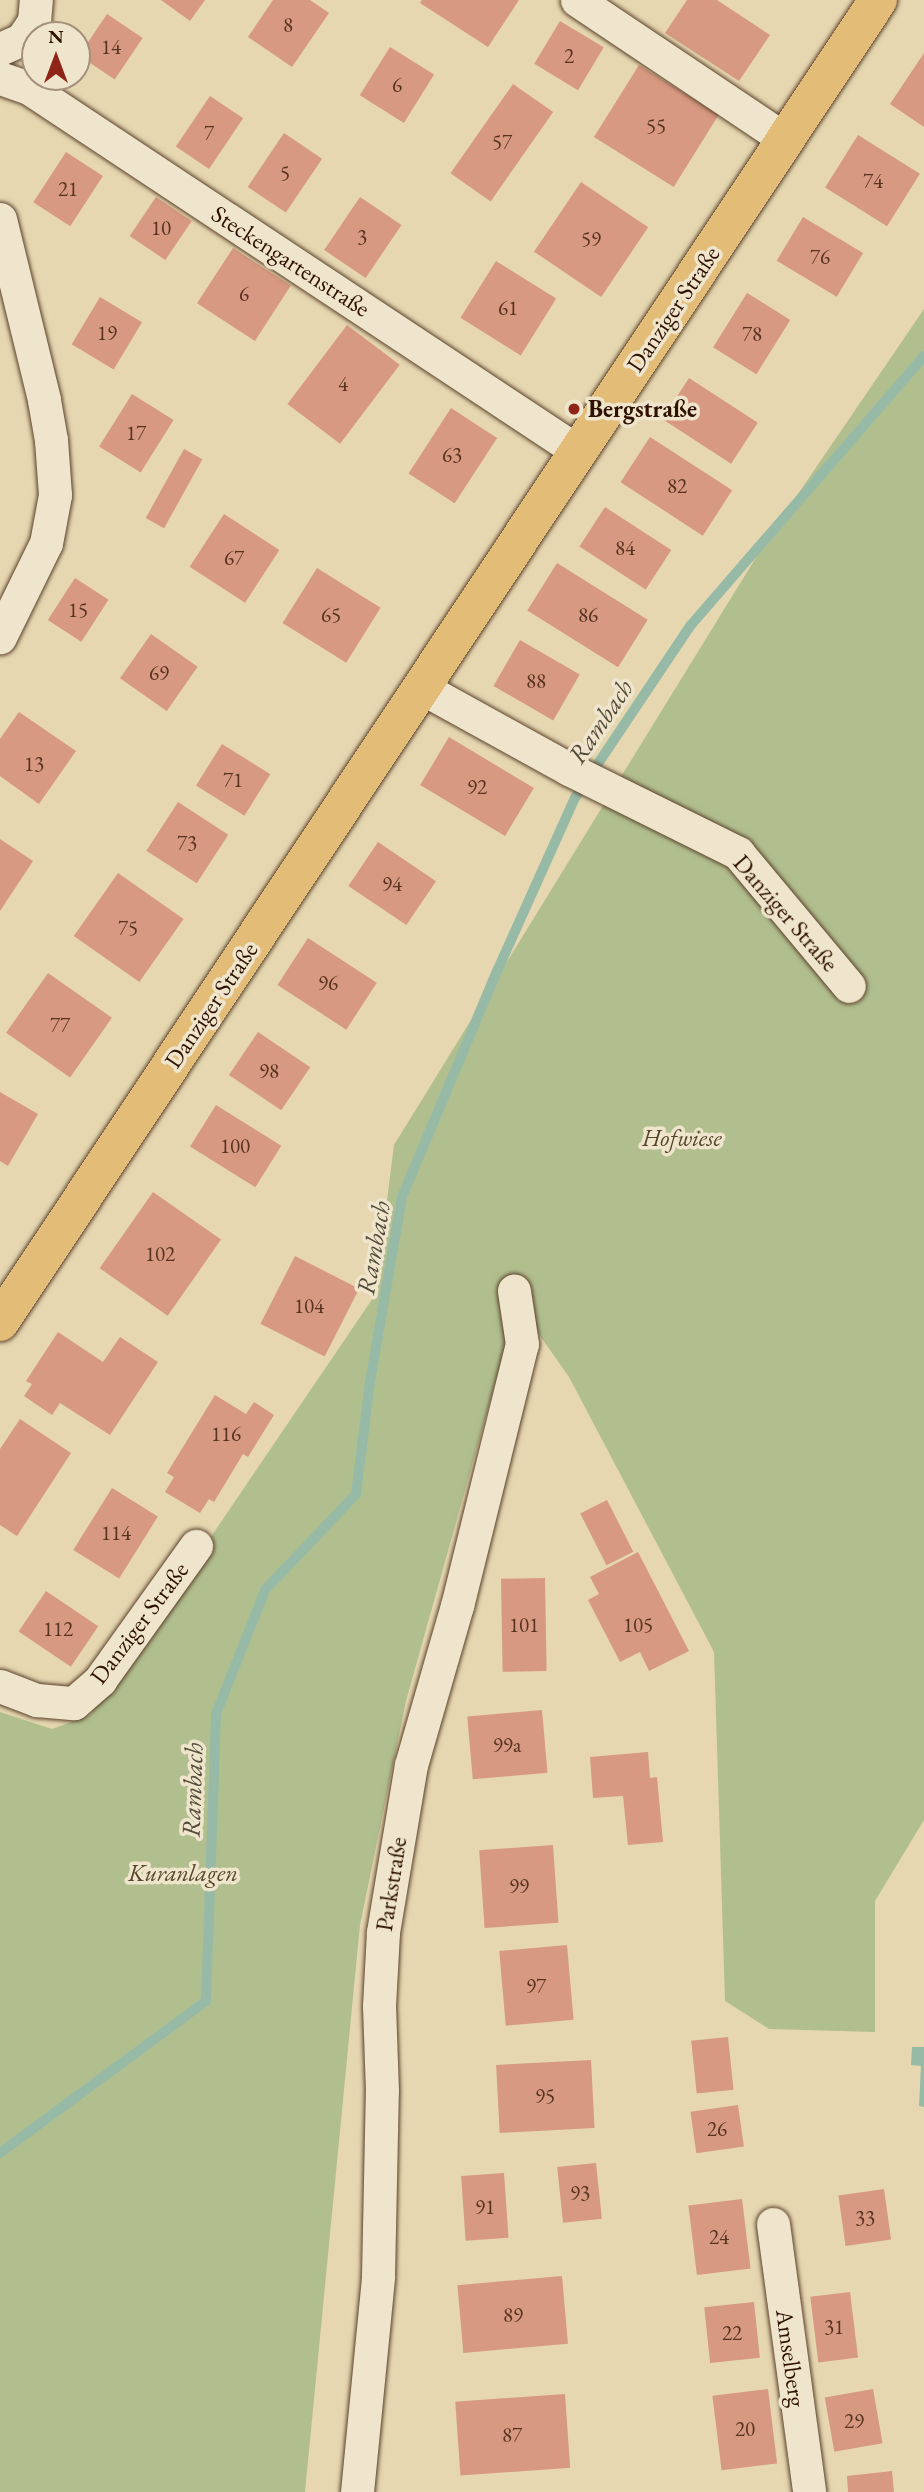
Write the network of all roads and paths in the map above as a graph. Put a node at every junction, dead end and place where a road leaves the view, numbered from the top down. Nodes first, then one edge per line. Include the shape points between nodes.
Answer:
1 (36, 0) edge
2 (577, 0) edge
3 (878, 0) edge
4 (0, 49) edge
5 (0, 78) edge
6 (786, 140) junction
7 (0, 219) edge
8 (579, 452) junction
9 (0, 637) edge
10 (422, 688) junction
11 (849, 986) dead end
12 (514, 1291) dead end
13 (0, 1322) edge
14 (196, 1546) dead end
15 (0, 1686) edge
16 (773, 2224) dead end
17 (357, 2492) edge
18 (809, 2492) edge

1 - 4 street via 34,21 22,38
2 - 6 street
3 - 6 main road, Danziger Straße
5 - 8 street, Steckengartenstraße via 29,88
6 - 8 main road, Danziger Straße
7 - 9 street via 44,400 55,495 41,555
8 - 10 main road, Danziger Straße
10 - 11 street, Danziger Straße via 569,769 738,853
10 - 13 main road, Danziger Straße
12 - 17 street, Parkstraße via 522,1344 457,1606 411,1765 383,1931 379,2276
14 - 15 street, Danziger Straße via 100,1680 74,1703 37,1700
16 - 18 street, Amselberg

